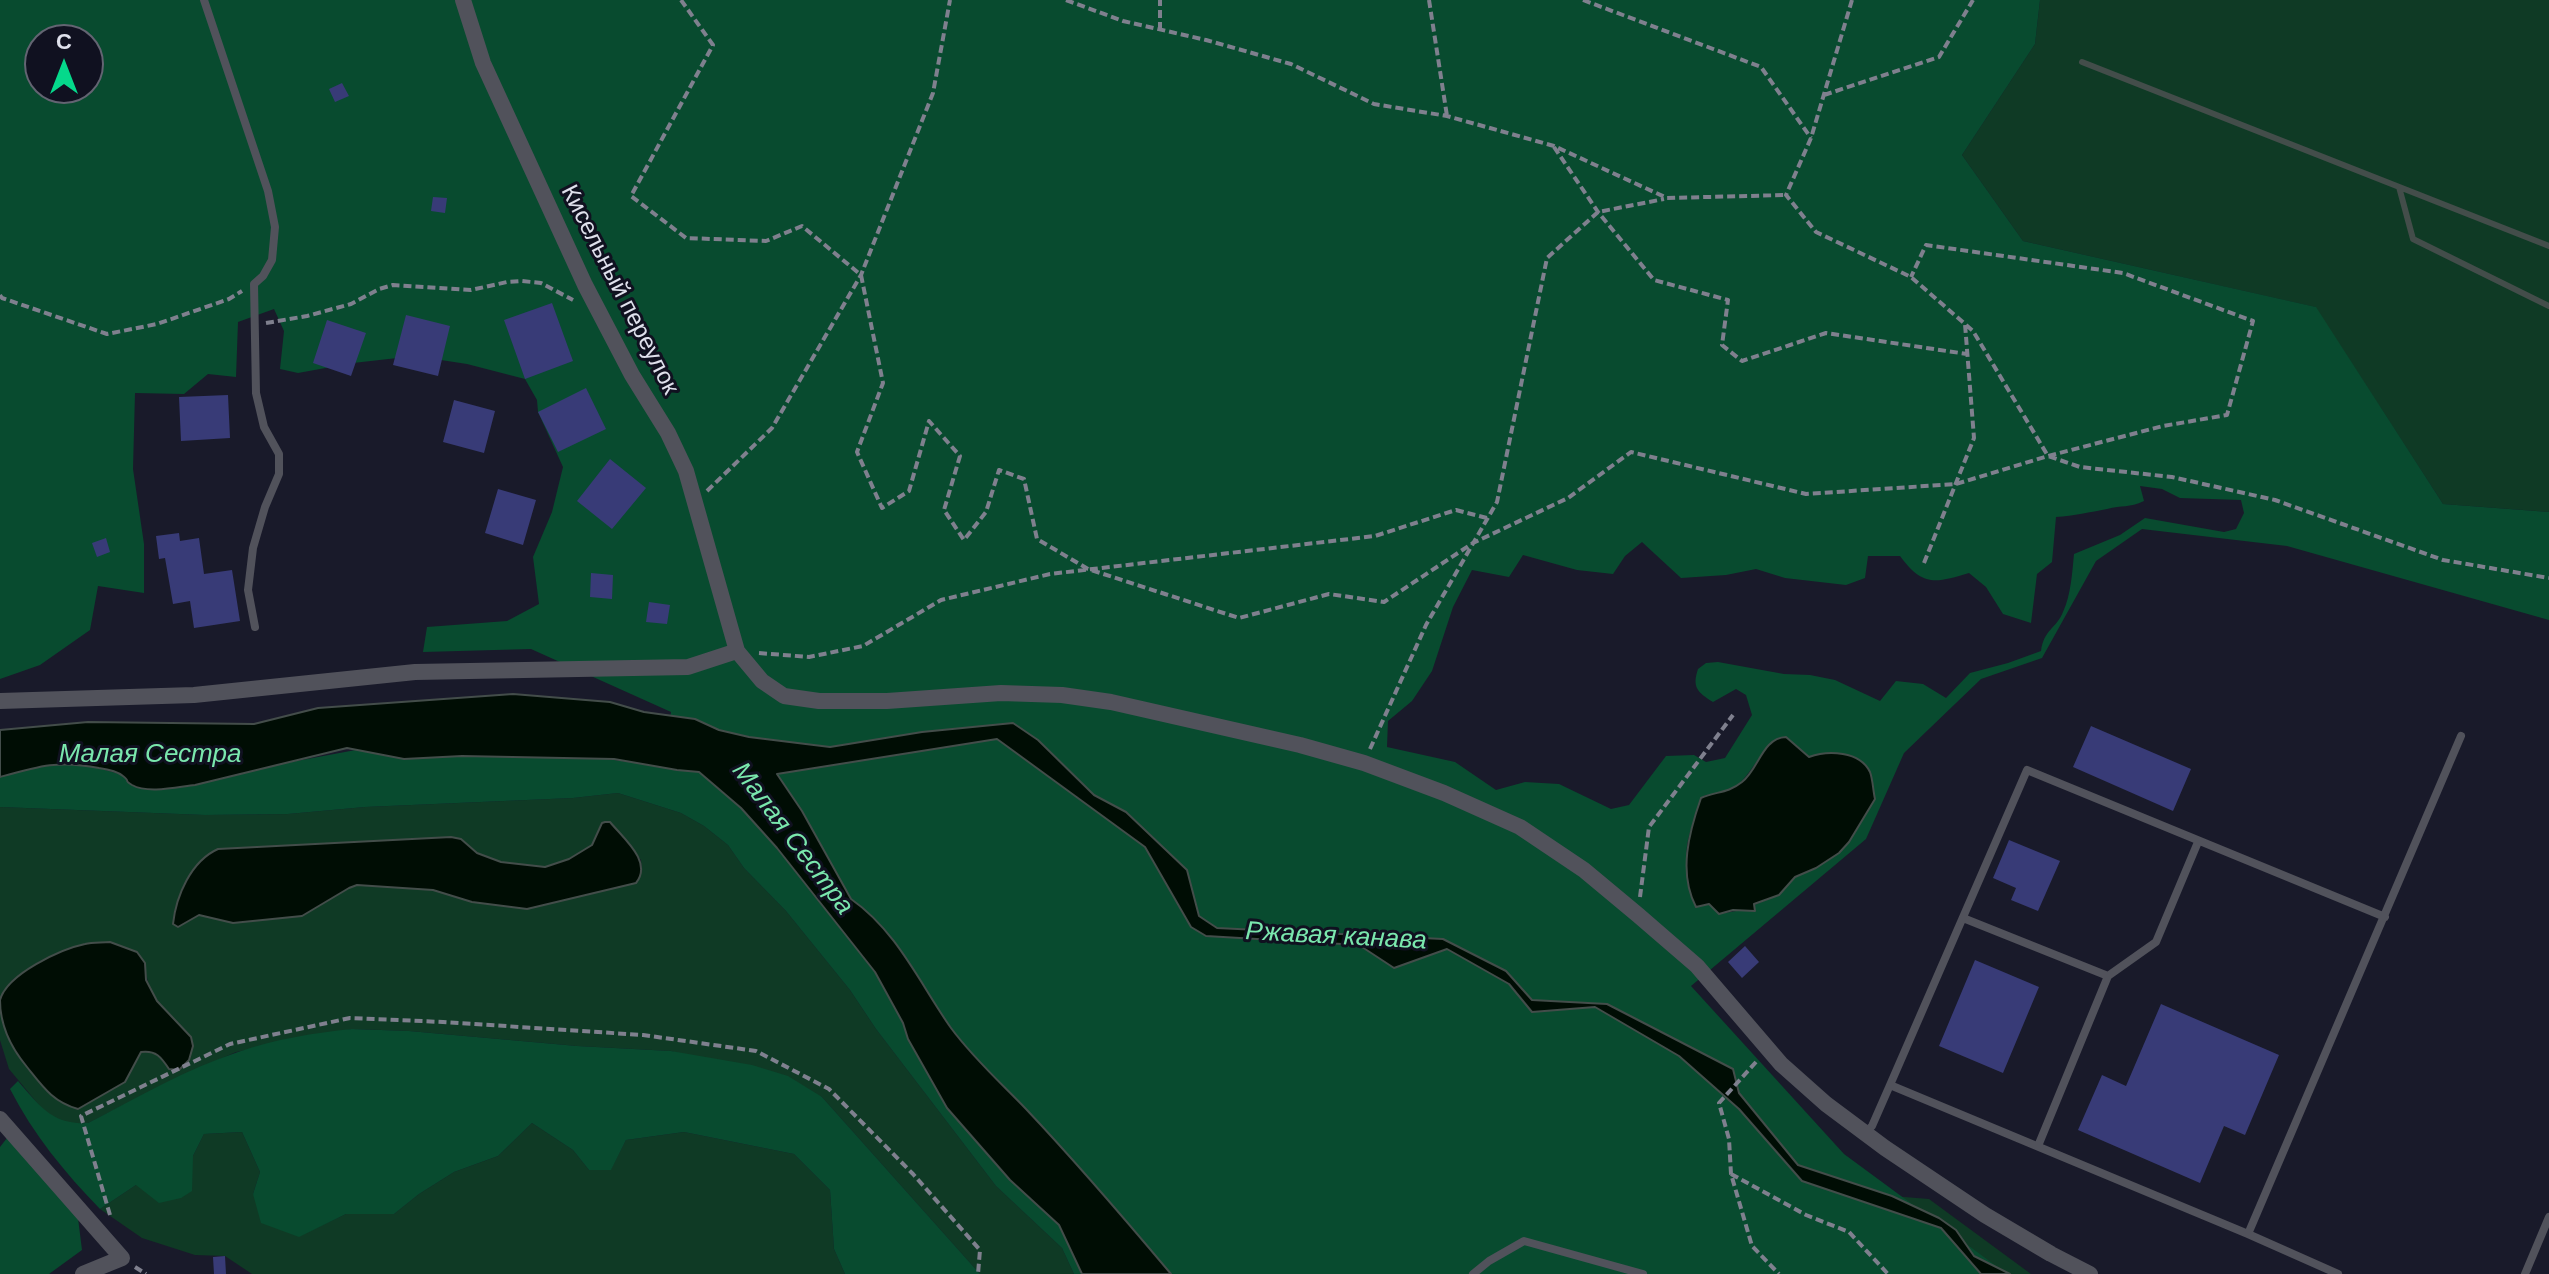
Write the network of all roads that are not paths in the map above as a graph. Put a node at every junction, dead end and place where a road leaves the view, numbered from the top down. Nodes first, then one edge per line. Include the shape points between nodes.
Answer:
1 (204, 0) edge
2 (463, 0) edge
3 (255, 627) dead end
4 (737, 651) junction
5 (0, 701) edge
6 (2461, 736) dead end
7 (2198, 842) junction
8 (2385, 917) junction
9 (1963, 918) junction
10 (2108, 976) junction
11 (1890, 1085) junction
12 (0, 1119) edge
13 (1865, 1133) junction
14 (2038, 1146) junction
15 (2549, 1217) edge
16 (2248, 1234) junction
17 (83, 1274) edge
18 (1473, 1274) edge
19 (1643, 1274) edge
20 (2090, 1274) edge
21 (2338, 1274) edge
22 (2525, 1274) edge

1 - 3 lane via 268,191 275,227 272,260 254,284 256,393 264,427 279,454 279,474 253,548 248,590
2 - 4 street, Кисельный переулок via 483,63 597,310 686,471
4 - 5 street via 688,667 415,672 194,695
4 - 13 street via 762,681 784,696 887,701 1001,693 1111,702 1364,763 1444,793 1520,827 1584,870 1697,966 1768,1048
6 - 8 lane
7 - 8 lane
7 - 9 lane via 2027,770
7 - 10 lane via 2156,942
8 - 16 lane
9 - 10 lane
9 - 11 lane
10 - 14 lane
11 - 13 lane
11 - 14 lane
12 - 17 street via 122,1258
13 - 20 street via 1985,1215
14 - 16 lane
15 - 22 lane
16 - 21 lane
18 - 19 lane via 1524,1241

